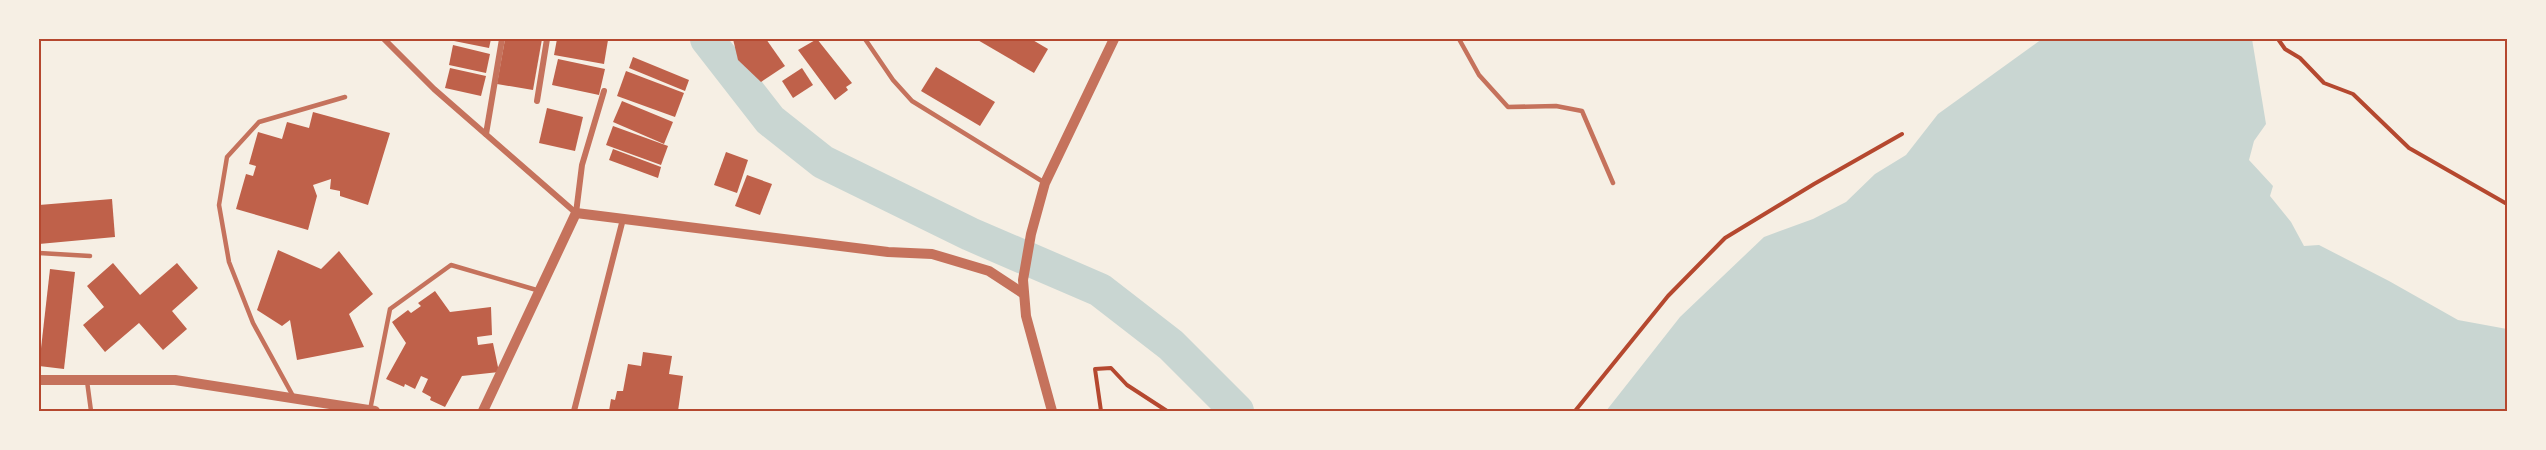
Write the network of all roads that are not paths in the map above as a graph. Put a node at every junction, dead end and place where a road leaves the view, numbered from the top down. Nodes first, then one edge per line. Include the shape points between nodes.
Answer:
1 (384, 39) edge
2 (502, 39) edge
3 (547, 39) edge
4 (865, 39) edge
5 (1114, 39) edge
6 (1459, 39) edge
7 (604, 91) dead end
8 (345, 97) dead end
9 (537, 101) dead end
10 (486, 134) junction
11 (1045, 183) junction
12 (1613, 183) dead end
13 (576, 213) junction
14 (623, 219) junction
15 (39, 253) edge
16 (90, 256) dead end
17 (540, 291) junction
18 (1024, 294) junction
19 (39, 380) edge
20 (87, 380) junction
21 (294, 398) junction
22 (372, 410) edge
23 (91, 411) edge
24 (483, 411) edge
25 (574, 411) edge
26 (1052, 411) edge

1 - 10 street
2 - 10 street
3 - 9 street
4 - 11 lane via 892,80 912,101
5 - 11 street
6 - 12 lane via 1479,75 1508,107 1556,106 1582,111
7 - 13 street via 582,165
8 - 21 lane via 259,122 227,157 225,166 219,205 229,262 253,323
10 - 13 street
11 - 18 street via 1031,234
13 - 14 street
13 - 17 street
14 - 18 street via 932,254 989,271
14 - 25 street
15 - 16 lane
17 - 22 lane via 451,265 390,309
17 - 24 street
18 - 26 street via 1026,316
19 - 20 street
20 - 21 street via 175,380
20 - 23 lane
21 - 22 street

